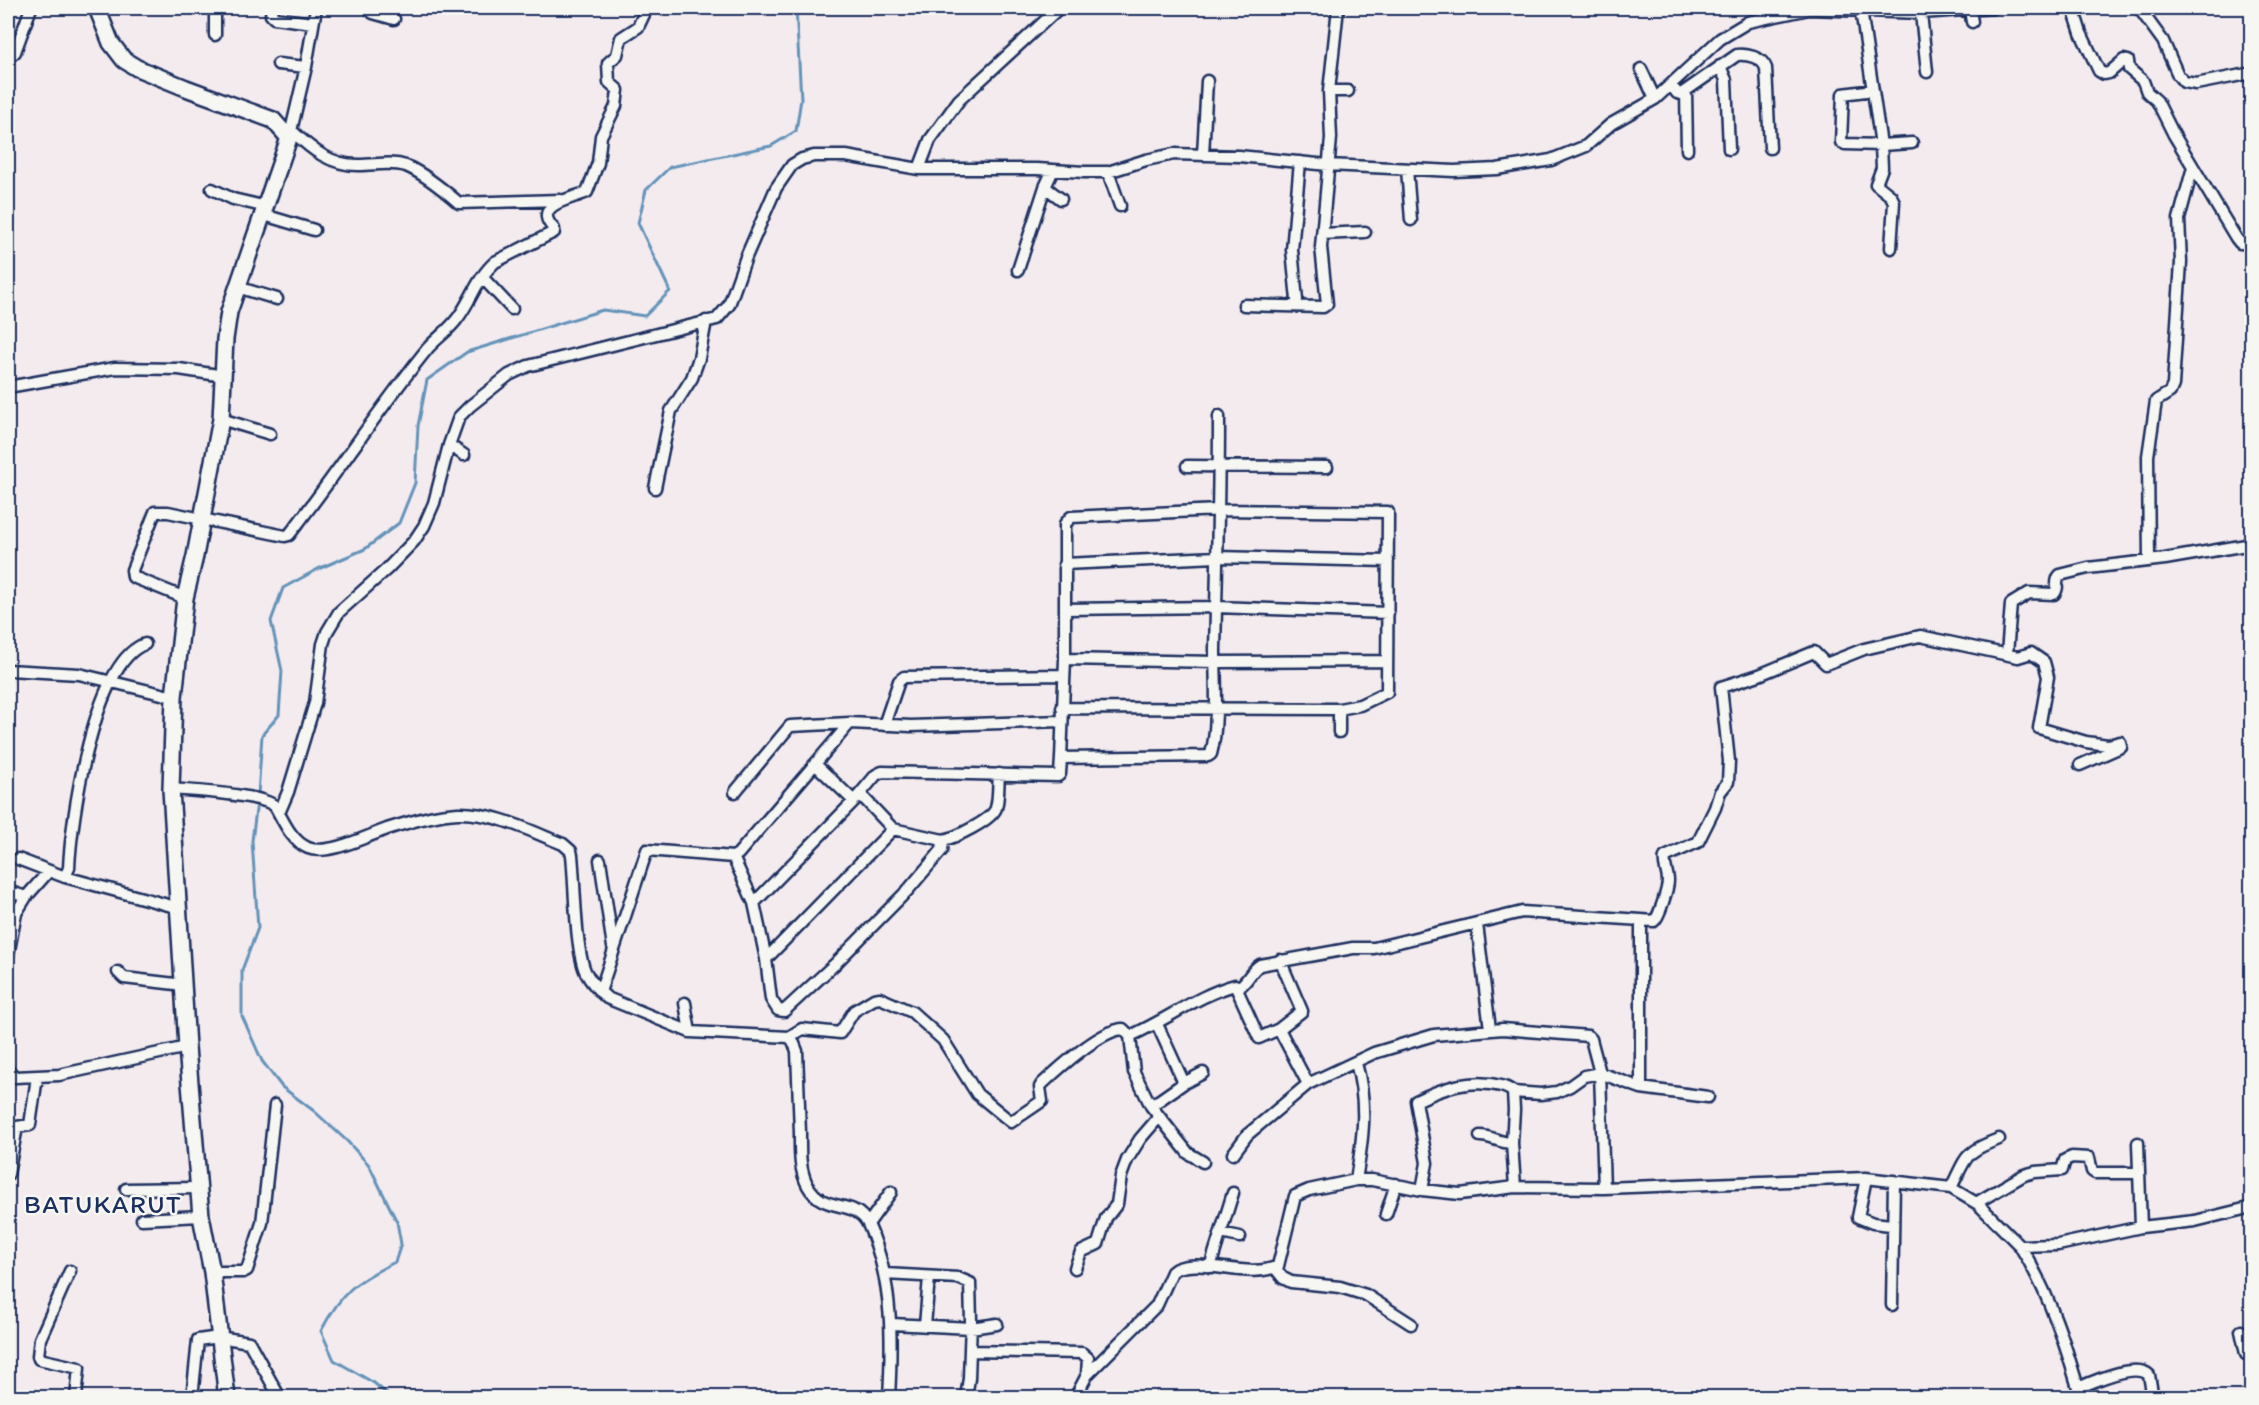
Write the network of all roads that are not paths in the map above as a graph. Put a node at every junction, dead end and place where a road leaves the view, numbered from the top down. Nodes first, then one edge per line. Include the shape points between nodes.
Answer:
1 (28, 8) edge
2 (97, 8) edge
3 (215, 8) edge
4 (272, 8) edge
5 (316, 8) edge
6 (368, 8) edge
7 (648, 8) edge
8 (1059, 8) edge
9 (1338, 8) edge
10 (1993, 8) edge
11 (2073, 8) edge
12 (2139, 8) edge
13 (1861, 10) junction
14 (1970, 10) junction
15 (1920, 13) junction
16 (394, 19) dead end
17 (1972, 22) dead end
18 (313, 23) junction
19 (215, 35) dead end
20 (8, 53) edge
21 (278, 64) dead end
22 (1720, 66) junction
23 (306, 67) junction
24 (1641, 69) dead end
25 (1927, 72) dead end
26 (2252, 73) edge
27 (1207, 81) dead end
28 (1671, 85) junction
29 (1873, 90) junction
30 (1329, 91) junction
31 (1348, 91) dead end
32 (1686, 91) junction
33 (1655, 99) junction
34 (291, 135) junction
35 (1912, 143) dead end
36 (1881, 145) junction
37 (1770, 148) dead end
38 (1729, 149) dead end
39 (1687, 150) dead end
40 (1203, 155) junction
41 (1300, 162) junction
42 (1328, 165) junction
43 (2193, 167) junction
44 (919, 169) junction
45 (1407, 169) junction
46 (1053, 170) junction
47 (1108, 172) junction
48 (1045, 188) junction
49 (212, 189) dead end
50 (1061, 199) dead end
51 (560, 200) junction
52 (1120, 206) dead end
53 (265, 211) junction
54 (1411, 220) dead end
55 (314, 230) dead end
56 (1365, 232) dead end
57 (1322, 234) junction
58 (2252, 244) edge
59 (1891, 248) dead end
60 (1018, 270) dead end
61 (482, 277) junction
62 (237, 287) junction
63 (277, 300) dead end
64 (1297, 300) dead end
65 (1244, 305) dead end
66 (512, 309) dead end
67 (706, 321) junction
68 (224, 376) junction
69 (8, 387) edge
70 (1219, 417) dead end
71 (229, 422) junction
72 (270, 434) dead end
73 (449, 445) junction
74 (464, 455) dead end
75 (1219, 465) junction
76 (1187, 466) dead end
77 (1327, 467) dead end
78 (655, 488) dead end
79 (1218, 510) junction
80 (202, 519) junction
81 (2252, 544) edge
82 (1217, 557) junction
83 (1388, 561) junction
84 (2149, 561) junction
85 (1064, 564) junction
86 (185, 598) junction
87 (1216, 607) junction
88 (1065, 609) junction
89 (1388, 613) junction
90 (146, 644) dead end
91 (2007, 654) junction
92 (1065, 659) junction
93 (1215, 662) junction
94 (1388, 662) junction
95 (8, 670) edge
96 (1064, 675) junction
97 (109, 683) junction
98 (174, 697) junction
99 (1062, 708) junction
100 (1215, 708) junction
101 (1339, 709) junction
102 (1062, 722) junction
103 (850, 723) junction
104 (884, 725) junction
105 (1339, 732) dead end
106 (1061, 758) junction
107 (815, 764) junction
108 (2080, 765) dead end
109 (999, 774) junction
110 (171, 789) junction
111 (735, 792) dead end
112 (857, 797) junction
113 (279, 813) junction
114 (893, 829) junction
115 (943, 840) junction
116 (733, 857) junction
117 (18, 859) dead end
118 (600, 860) dead end
119 (49, 871) junction
120 (65, 877) junction
121 (8, 891) edge
122 (26, 897) junction
123 (754, 903) junction
124 (179, 908) junction
125 (1641, 920) junction
126 (1477, 924) junction
127 (613, 951) junction
128 (8, 955) edge
129 (765, 959) junction
130 (1280, 960) junction
131 (118, 972) dead end
132 (184, 985) junction
133 (1238, 988) junction
134 (600, 992) junction
135 (685, 1003) dead end
136 (1157, 1024) junction
137 (1279, 1029) junction
138 (1490, 1029) junction
139 (690, 1032) junction
140 (792, 1036) junction
141 (1130, 1036) junction
142 (187, 1047) junction
143 (1356, 1063) junction
144 (8, 1070) edge
145 (1203, 1073) dead end
146 (1600, 1073) junction
147 (37, 1077) junction
148 (1184, 1083) junction
149 (1308, 1084) junction
150 (1641, 1088) junction
151 (1513, 1092) junction
152 (1708, 1097) dead end
153 (275, 1105) dead end
154 (1151, 1106) junction
155 (1159, 1117) junction
156 (1480, 1136) dead end
157 (1999, 1139) dead end
158 (1512, 1143) junction
159 (2138, 1143) dead end
160 (1233, 1154) dead end
161 (1203, 1162) dead end
162 (2139, 1173) junction
163 (8, 1174) edge
164 (1866, 1178) junction
165 (1356, 1180) junction
166 (1894, 1181) junction
167 (1396, 1184) junction
168 (1515, 1187) junction
169 (199, 1188) junction
170 (1604, 1188) junction
171 (1951, 1188) junction
172 (126, 1189) dead end
173 (1422, 1190) junction
174 (891, 1192) dead end
175 (1233, 1193) dead end
176 (1976, 1203) junction
177 (2252, 1207) edge
178 (1386, 1214) dead end
179 (201, 1216) junction
180 (142, 1220) dead end
181 (868, 1224) junction
182 (1891, 1225) junction
183 (2141, 1227) junction
184 (1221, 1233) junction
185 (1240, 1237) dead end
186 (2020, 1246) junction
187 (1210, 1267) junction
188 (1075, 1268) dead end
189 (1275, 1268) junction
190 (70, 1271) dead end
191 (212, 1272) junction
192 (885, 1274) junction
193 (929, 1276) junction
194 (1892, 1305) dead end
195 (892, 1324) junction
196 (997, 1324) dead end
197 (1411, 1324) dead end
198 (925, 1326) junction
199 (971, 1328) junction
200 (2241, 1331) dead end
201 (219, 1337) junction
202 (970, 1351) junction
203 (2252, 1354) edge
204 (1087, 1375) junction
205 (2079, 1393) edge
206 (76, 1398) edge
207 (192, 1398) edge
208 (227, 1398) edge
209 (280, 1398) edge
210 (889, 1398) edge
211 (966, 1398) edge
212 (1075, 1398) edge
213 (2153, 1398) edge

1 - 20 street via 15,52
2 - 34 street via 111,43 124,60 273,120
3 - 19 street
4 - 18 street via 274,18
5 - 18 street
6 - 16 street
7 - 51 street via 638,27 621,38 616,55 608,63 609,82 618,90 616,106 601,136 598,164 587,192
8 - 44 street via 959,100 930,140
9 - 30 street
10 - 14 street
11 - 43 street via 2099,71 2109,73 2128,60 2129,69 2157,101
12 - 26 street via 2163,41 2184,81 2196,84
13 - 15 street
13 - 28 street via 1809,9 1748,22 1720,39
13 - 29 street
14 - 15 street
14 - 17 street
15 - 25 street
18 - 23 street
21 - 23 street
22 - 32 street
22 - 37 street via 1742,55 1764,63
22 - 38 street via 1726,80
23 - 34 street
24 - 33 street
27 - 40 street
28 - 32 street via 1677,93
28 - 33 street
29 - 36 street
29 - 36 street via 1843,94 1841,140 1845,144
30 - 31 street
30 - 42 street
32 - 39 street
33 - 45 street via 1611,124 1586,146 1551,160 1497,169
34 - 51 street via 322,157 357,165 405,166 459,203
34 - 53 street
35 - 36 street
36 - 59 street via 1882,168 1876,184 1894,202
40 - 41 street
40 - 47 street via 1174,154
41 - 42 street
41 - 64 street via 1292,250
42 - 45 street
42 - 57 street
43 - 58 street via 2240,243
43 - 84 street via 2179,219 2181,262 2173,385 2170,392 2156,401 2148,452
44 - 46 street
44 - 67 street via 846,156 814,156 792,165 776,188 726,310 717,319
45 - 54 street
46 - 47 street
46 - 48 street
47 - 52 street
48 - 50 street
48 - 60 street
49 - 53 street
51 - 61 street via 550,207 548,214 554,232 495,262
53 - 55 street
53 - 62 street
56 - 57 street
57 - 65 street via 1325,306
61 - 66 street
61 - 80 street via 457,320 429,347 289,535
62 - 63 street
62 - 68 street via 226,325
67 - 73 street via 517,370 459,417
67 - 78 street via 699,358 671,411
68 - 69 street via 179,369 115,368
68 - 71 street
70 - 75 street
71 - 72 street
71 - 80 street
73 - 74 street
73 - 113 street via 424,526 387,569 339,612 327,632 315,703
75 - 76 street
75 - 77 street
75 - 79 street
79 - 82 street
79 - 83 street via 1388,512
79 - 85 street via 1071,517 1065,524
80 - 86 street
80 - 86 street via 156,512 132,570 133,577
81 - 84 street
82 - 83 street
82 - 85 street
82 - 87 street
83 - 89 street
84 - 91 street via 2060,575 2054,594 2029,593 2012,602
85 - 88 street
86 - 98 street
87 - 88 street
87 - 89 street
87 - 93 street
88 - 92 street
89 - 94 street
90 - 97 street via 132,651
91 - 108 street via 2018,657 2031,653 2046,666 2048,677 2039,728 2086,742 2120,742 2121,747
91 - 125 street via 1916,637 1864,649 1826,664 1814,652 1721,687 1728,782 1698,842 1665,857 1667,891 1658,918
92 - 93 street
92 - 96 street
93 - 94 street
93 - 100 street
94 - 101 street via 1387,692 1360,705
95 - 97 street via 79,674
96 - 99 street
96 - 104 street via 904,677 898,681
97 - 98 street
97 - 120 street via 86,753
98 - 110 street
99 - 100 street
99 - 102 street
100 - 101 street
100 - 106 street via 1208,756
101 - 105 street
102 - 104 street
102 - 106 street
103 - 104 street
103 - 107 street
103 - 111 street via 790,726
106 - 109 street via 1058,776
107 - 112 street
107 - 116 street
109 - 112 street via 882,772
109 - 115 street via 994,811 967,830
110 - 113 street via 263,800 273,803
110 - 124 street
112 - 114 street
112 - 123 street
113 - 134 street via 297,841 318,850 457,813 496,819 563,844 572,855 581,954 586,972
114 - 115 street
114 - 129 street
115 - 129 street via 942,850 908,890 784,1011 778,1010 771,999
116 - 123 street
116 - 127 street via 647,850
117 - 119 street
118 - 127 street
119 - 120 street
119 - 122 street
120 - 124 street
121 - 122 street
122 - 128 street via 14,919
123 - 129 street
124 - 132 street
125 - 126 street via 1525,912
125 - 150 street
126 - 130 street via 1374,948
126 - 138 street
127 - 134 street
130 - 133 street via 1258,965
130 - 137 street via 1302,1011
131 - 132 street via 128,979
132 - 142 street
133 - 136 street via 1232,986 1194,1002
133 - 137 street via 1259,1038
134 - 139 street
135 - 139 street
136 - 141 street
136 - 148 street
137 - 149 street
138 - 143 street via 1434,1035 1374,1053
138 - 146 street via 1588,1036
139 - 140 street
140 - 141 street via 802,1029 842,1032 854,1011 877,998 912,1012 943,1040 978,1095 1011,1122 1042,1101 1042,1084 1074,1056 1119,1029
140 - 181 street via 797,1051 802,1172 811,1191 830,1205 860,1214
141 - 154 street via 1134,1072
142 - 147 street
142 - 169 street
143 - 149 street
143 - 165 street via 1364,1100
144 - 147 street via 15,1077
145 - 148 street
146 - 150 street
146 - 151 street via 1584,1076 1557,1092
146 - 170 street
147 - 163 street via 30,1125 17,1127
148 - 154 street
149 - 160 street via 1247,1135
150 - 152 street
151 - 158 street
151 - 173 street via 1494,1084 1469,1083 1439,1090 1416,1101 1427,1163
153 - 191 street via 262,1223 247,1270
154 - 155 street
155 - 161 street via 1188,1153
155 - 188 street via 1127,1160 1117,1204 1106,1218 1098,1244 1081,1252
156 - 158 street
157 - 171 street via 1975,1148 1968,1155
158 - 168 street
159 - 162 street
162 - 176 street via 2095,1173 2090,1158 2072,1157 2065,1160 2062,1170 2024,1174
162 - 183 street
164 - 166 street
164 - 170 street
164 - 182 street via 1858,1216
165 - 167 street
165 - 189 street via 1295,1196 1282,1259
166 - 171 street
166 - 182 street
167 - 173 street
167 - 178 street
168 - 170 street
168 - 173 street via 1460,1194
169 - 172 street
169 - 179 street
171 - 176 street
174 - 181 street
175 - 184 street
176 - 186 street
177 - 183 street via 2195,1221
179 - 180 street
179 - 191 street
181 - 192 street
182 - 194 street
183 - 186 street via 2058,1245
184 - 185 street
184 - 187 street
186 - 205 street via 2049,1304
187 - 189 street via 1236,1273
187 - 204 street via 1172,1272 1157,1305
189 - 197 street via 1291,1282 1340,1287 1366,1295
190 - 206 street via 40,1339 38,1356 79,1368
191 - 201 street
192 - 193 street
192 - 195 street
193 - 198 street
193 - 199 street via 970,1283
195 - 198 street
195 - 210 street
196 - 199 street
198 - 199 street
199 - 202 street
200 - 203 street via 2246,1354
201 - 207 street via 198,1340
201 - 208 street
201 - 209 street via 249,1342
202 - 204 street via 1082,1353 1088,1358
202 - 211 street
204 - 212 street
205 - 213 street via 2102,1377 2143,1371 2149,1375

